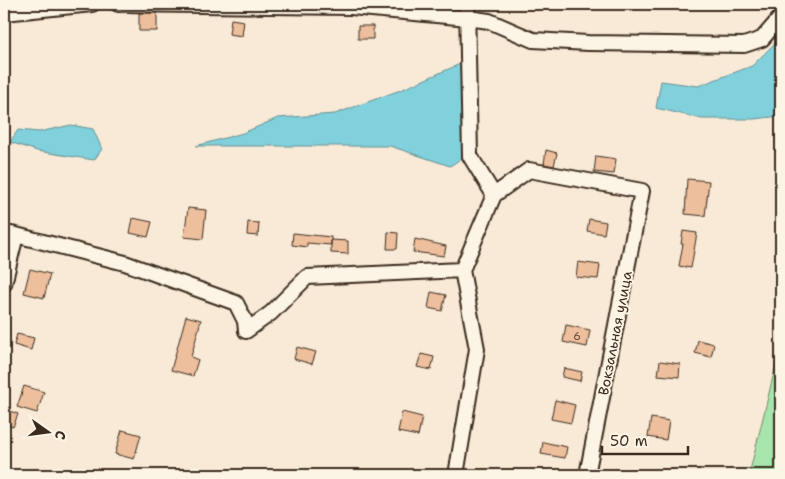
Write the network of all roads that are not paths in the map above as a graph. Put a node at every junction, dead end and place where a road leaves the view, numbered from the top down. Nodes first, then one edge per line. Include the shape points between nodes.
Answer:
1 (92, 4) edge
2 (118, 4) edge
3 (468, 11) edge
4 (4, 13) edge
5 (781, 17) edge
6 (494, 195) junction
7 (10, 234) edge
8 (462, 270) junction
9 (4, 284) edge
10 (456, 475) edge
11 (587, 475) edge

1 - 4 street
2 - 3 street
3 - 5 street via 533,40 588,43 744,45 762,39
3 - 6 street via 470,156
6 - 8 street
6 - 11 street, Вокзальная улица via 529,170 642,191
7 - 8 street via 125,263 236,303 246,331 271,313 307,277
7 - 9 street
8 - 10 street via 477,349

